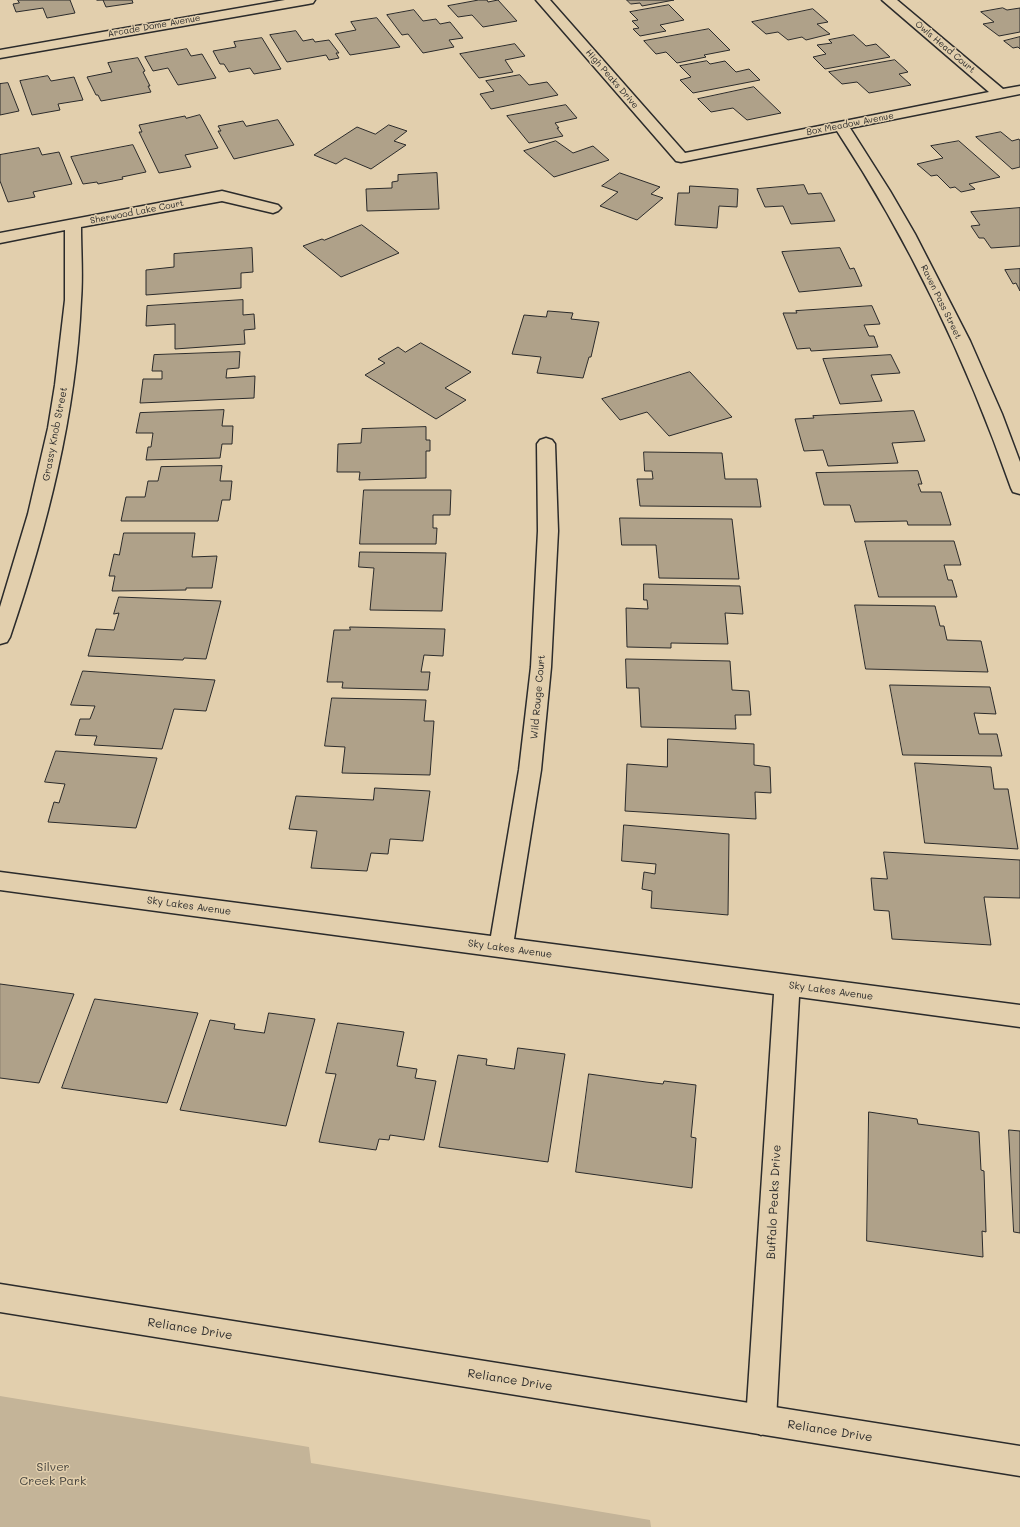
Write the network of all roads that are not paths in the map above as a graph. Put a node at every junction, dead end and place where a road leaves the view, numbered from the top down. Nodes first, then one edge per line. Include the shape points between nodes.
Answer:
1 (308, 0) edge
2 (543, 0) edge
3 (889, 0) edge
4 (0, 54) edge
5 (1020, 90) edge
6 (1000, 94) junction
7 (841, 126) junction
8 (681, 158) joint
9 (273, 208) dead end
10 (73, 224) junction
11 (0, 238) edge
12 (546, 444) dead end
13 (1020, 488) edge
14 (0, 637) edge
15 (0, 881) edge
16 (501, 947) junction
17 (787, 985) junction
18 (1020, 1016) edge
19 (0, 1298) edge
20 (761, 1420) junction
21 (1020, 1461) edge

1 - 4 street, Arcade Dome Avenue
2 - 8 street, High Peaks Drive
3 - 6 street, Owls Head Court
5 - 6 street, Box Meadow Avenue
6 - 7 street, Box Meadow Avenue
7 - 8 street, Box Meadow Avenue
7 - 13 street, Raven Pass Street via 888,200 929,274 963,346
9 - 10 street, Sherwood Lake Court via 222,196
10 - 11 street, Sherwood Lake Court
10 - 14 street, Grassy Knob Street via 73,300 64,386 45,484 15,595
12 - 16 street, Wild Rouge Court via 548,531 541,666 530,770
15 - 16 street, Sky Lakes Avenue
16 - 17 street, Sky Lakes Avenue
17 - 18 street, Sky Lakes Avenue
17 - 20 street, Buffalo Peaks Drive
19 - 20 street, Reliance Drive
20 - 21 street, Reliance Drive

